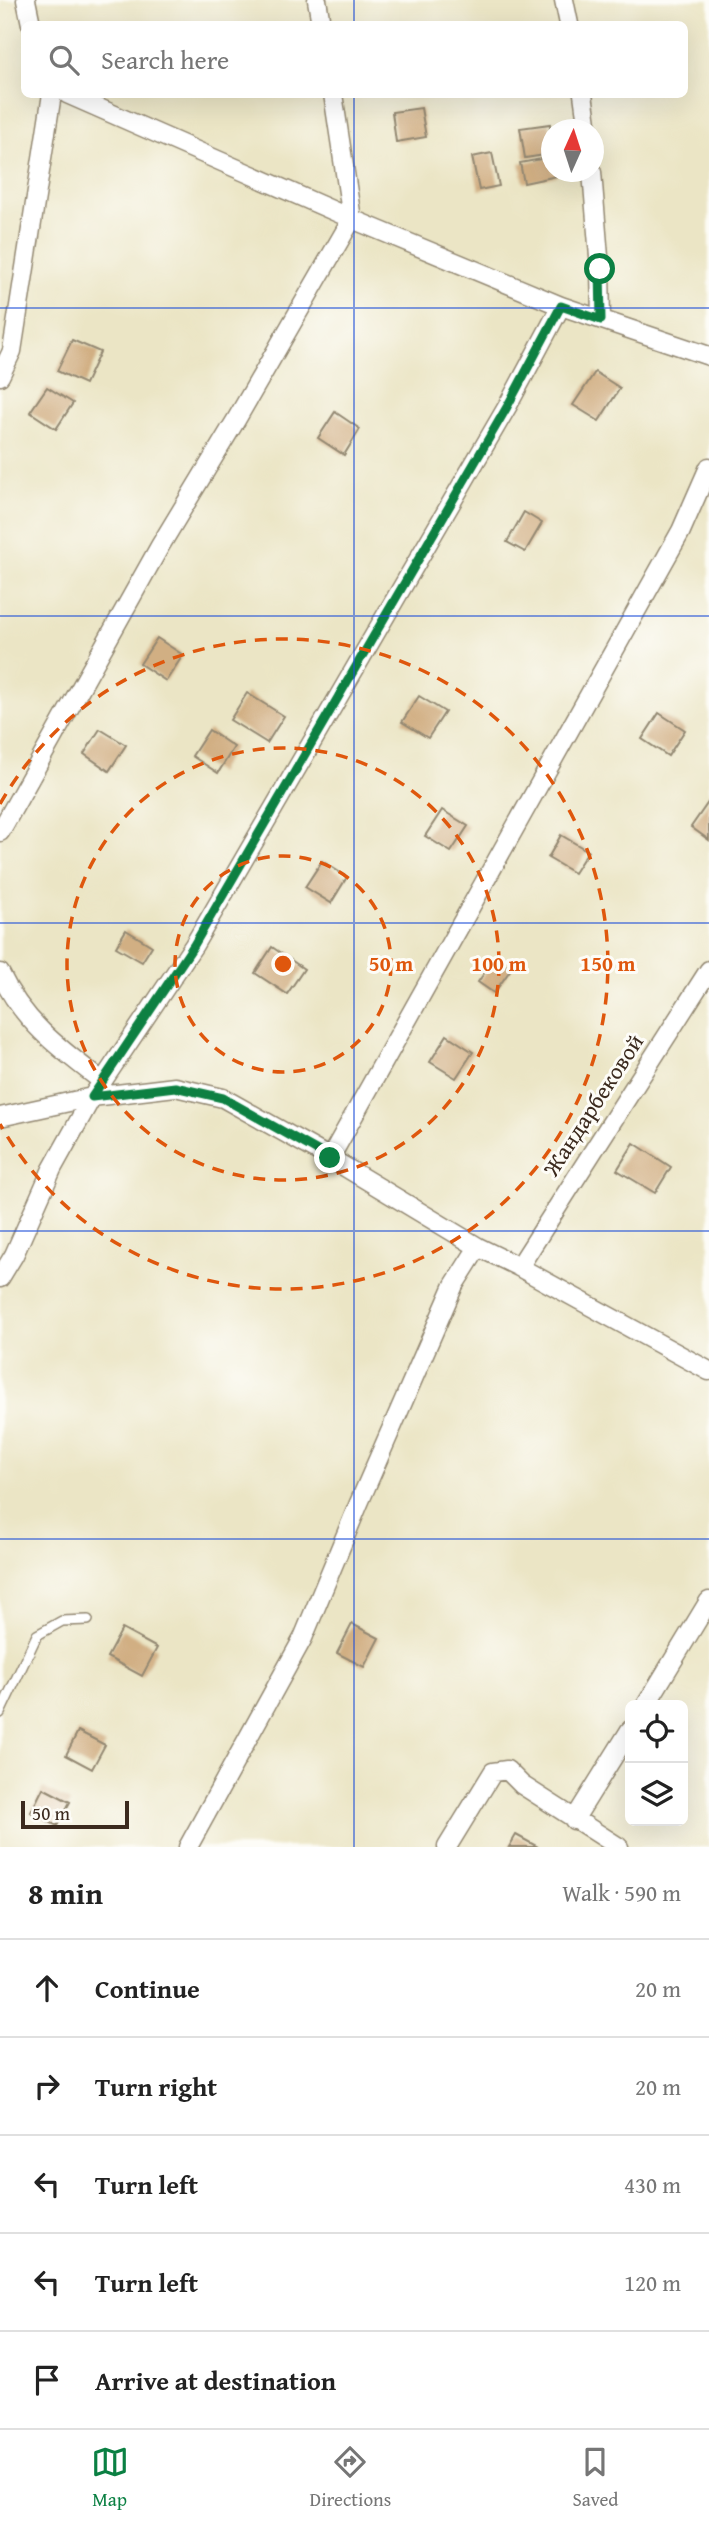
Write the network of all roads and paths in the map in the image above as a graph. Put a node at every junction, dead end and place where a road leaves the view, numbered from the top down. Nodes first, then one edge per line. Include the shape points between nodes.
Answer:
1 (26, 0) edge
2 (317, 0) edge
3 (564, 0) edge
4 (30, 21) edge
5 (320, 21) edge
6 (568, 21) edge
7 (51, 98) edge
8 (75, 98) edge
9 (334, 98) edge
10 (584, 98) edge
11 (586, 119) edge
12 (593, 182) edge
13 (352, 219) junction
14 (561, 306) junction
15 (601, 320) junction
16 (709, 356) edge
17 (0, 376) edge
18 (709, 467) edge
19 (0, 832) edge
20 (709, 970) edge
21 (0, 972) edge
22 (102, 1081) junction
23 (92, 1097) junction
24 (0, 1117) edge
25 (330, 1158) junction
26 (478, 1247) junction
27 (519, 1267) junction
28 (0, 1278) edge
29 (709, 1371) edge
30 (709, 1601) edge
31 (88, 1620) dead end
32 (649, 1700) edge
33 (0, 1713) edge
34 (625, 1738) edge
35 (574, 1819) junction
36 (188, 1847) edge
37 (447, 1847) edge
38 (619, 1847) edge

1 - 4 street
2 - 5 street
3 - 6 street
7 - 17 street via 12,351
8 - 13 street
9 - 13 street
10 - 11 street
12 - 15 street
13 - 14 street
13 - 19 street via 160,546
14 - 15 street
14 - 22 street via 194,945
15 - 16 street
18 - 25 street via 681,531
20 - 27 street, Жандарбековой
21 - 22 street via 8,990 47,1038
22 - 23 street
23 - 24 street
23 - 25 street via 175,1087 223,1098
23 - 28 street
25 - 26 street
26 - 27 street
26 - 36 street via 454,1285 303,1638
27 - 29 street
30 - 32 street
31 - 33 lane via 62,1621 37,1635
34 - 35 street
35 - 37 street via 522,1786 507,1770 493,1772
35 - 38 street

